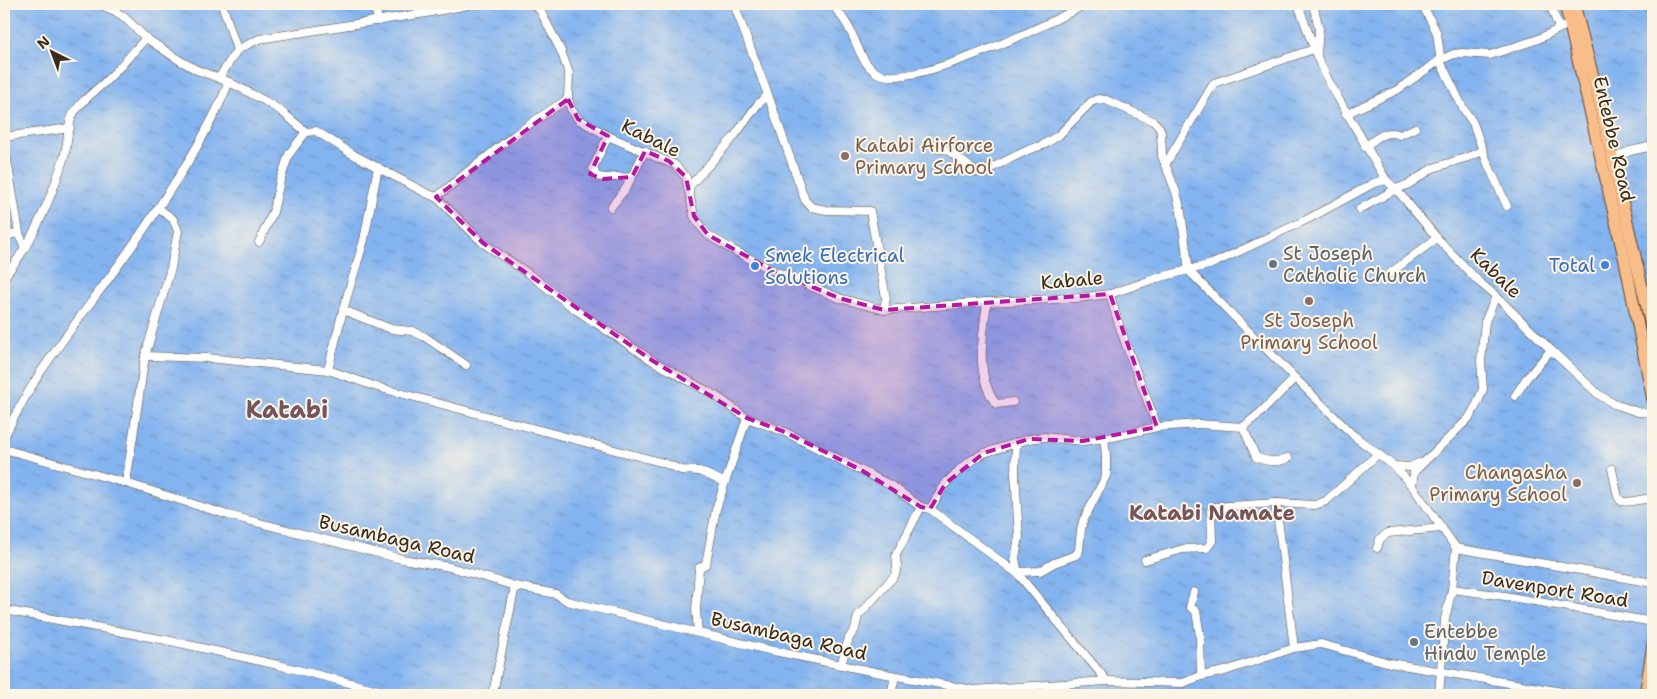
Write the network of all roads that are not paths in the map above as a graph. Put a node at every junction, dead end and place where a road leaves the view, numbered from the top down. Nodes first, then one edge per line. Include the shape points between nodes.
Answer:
1 (98, 4) edge
2 (222, 4) edge
3 (373, 4) edge
4 (473, 4) edge
5 (533, 4) edge
6 (734, 4) edge
7 (832, 4) edge
8 (1086, 4) edge
9 (1298, 4) edge
10 (1313, 4) edge
11 (1422, 4) edge
12 (1550, 4) edge
13 (1565, 4) edge
14 (1574, 4) edge
15 (379, 21) junction
16 (1564, 26) junction
17 (146, 38) junction
18 (1314, 49) junction
19 (238, 50) junction
20 (1317, 57) junction
21 (1440, 60) junction
22 (219, 78) junction
23 (229, 82) junction
24 (768, 95) junction
25 (568, 99) junction
26 (1346, 114) junction
27 (70, 128) junction
28 (1415, 128) dead end
29 (306, 132) junction
30 (608, 136) junction
31 (4, 137) edge
32 (4, 142) edge
33 (1653, 146) edge
34 (1365, 147) junction
35 (937, 148) dead end
36 (645, 151) junction
37 (1483, 151) junction
38 (1612, 158) junction
39 (1165, 165) junction
40 (378, 167) junction
41 (632, 177) junction
42 (1386, 180) junction
43 (688, 188) junction
44 (1396, 189) junction
45 (436, 197) junction
46 (1507, 206) dead end
47 (610, 207) dead end
48 (158, 208) junction
49 (1360, 209) dead end
50 (19, 233) junction
51 (4, 236) edge
52 (1437, 238) junction
53 (259, 242) dead end
54 (25, 248) junction
55 (1189, 271) junction
56 (1389, 274) dead end
57 (4, 277) edge
58 (1110, 294) junction
59 (1496, 296) junction
60 (987, 302) junction
61 (343, 310) junction
62 (884, 310) junction
63 (1653, 334) edge
64 (1551, 350) junction
65 (145, 356) junction
66 (466, 365) dead end
67 (328, 370) junction
68 (1295, 378) junction
69 (1515, 396) dead end
70 (1653, 400) edge
71 (1013, 402) dead end
72 (1653, 413) edge
73 (747, 418) junction
74 (1157, 427) junction
75 (1243, 427) junction
76 (4, 437) edge
77 (1104, 438) junction
78 (1016, 443) junction
79 (4, 449) edge
80 (1378, 454) junction
81 (1288, 458) dead end
82 (1425, 459) junction
83 (1394, 466) junction
84 (1612, 469) dead end
85 (724, 482) junction
86 (126, 483) junction
87 (1412, 486) junction
88 (1653, 501) edge
89 (1276, 503) junction
90 (920, 507) junction
91 (930, 509) junction
92 (1442, 528) junction
93 (1377, 548) dead end
94 (1456, 548) junction
95 (1145, 560) dead end
96 (1018, 573) junction
97 (1653, 583) edge
98 (515, 586) junction
99 (1452, 589) junction
100 (1194, 592) dead end
101 (4, 610) edge
102 (1653, 622) edge
103 (698, 632) junction
104 (1653, 638) edge
105 (1294, 648) junction
106 (842, 665) junction
107 (1440, 672) junction
108 (895, 676) junction
109 (1201, 676) junction
110 (1107, 681) junction
111 (973, 690) junction
112 (391, 695) edge
113 (490, 695) edge
114 (891, 695) edge
115 (986, 695) edge
116 (1439, 695) edge
117 (1580, 695) edge
118 (1644, 695) edge

1 - 17 street via 113,10
2 - 19 street
3 - 15 street
4 - 15 street
5 - 25 street via 552,30 566,62
6 - 24 street
7 - 8 street via 851,31 861,55 878,73 888,77 930,70 985,52
9 - 18 street
10 - 20 street via 1319,29
11 - 21 street via 1437,33
12 - 16 street
13 - 16 highway, Entebbe Road
14 - 38 highway, Entebbe Road
15 - 19 street via 259,38
16 - 21 street via 1536,40 1490,55 1462,53
16 - 70 highway, Entebbe Road via 1625,261
17 - 22 street via 197,70
17 - 27 street via 120,68 80,105 72,116
18 - 20 street
18 - 39 street via 1214,83
19 - 22 street
20 - 26 street
21 - 26 street via 1397,90
21 - 37 street via 1473,123
22 - 23 street
23 - 29 street via 281,111
23 - 48 street via 198,146
24 - 43 street
24 - 62 street via 799,186 811,207 870,211 886,298
25 - 30 street, Kabale via 578,119
25 - 45 street via 508,140
26 - 34 street
27 - 31 street
27 - 54 street via 58,176
28 - 34 street via 1400,135 1388,132
29 - 40 street via 316,131
29 - 53 street via 289,154 273,212
30 - 36 street, Kabale
30 - 41 street via 593,168 596,176 604,179
32 - 50 street
33 - 38 street
34 - 42 street
35 - 39 street via 948,150 976,172 985,171 1059,135 1091,102 1098,99 1153,121 1161,132
36 - 41 street
36 - 43 street, Kabale via 675,165 686,177
37 - 44 street via 1433,168
37 - 46 street
38 - 63 highway, Entebbe Road
39 - 55 street via 1181,212
40 - 45 street
40 - 61 street via 364,240
41 - 47 street
42 - 44 street, Kabale
42 - 55 street, Kabale via 1374,183 1233,255
43 - 62 street, Kabale via 694,216 708,235 772,270 839,298
44 - 49 street
44 - 52 street, Kabale
45 - 73 street via 483,243 576,310
48 - 65 street via 173,219 178,231 171,268
48 - 76 street via 44,367
50 - 51 street
50 - 54 street
52 - 56 street
52 - 59 street, Kabale
54 - 57 street
55 - 58 street, Kabale
55 - 68 street
58 - 60 street, Kabale
58 - 74 street via 1130,360
59 - 64 street, Kabale
59 - 82 street via 1484,322 1483,389 1477,404 1468,418
60 - 62 street, Kabale
60 - 71 street via 981,359 983,376 996,404
61 - 66 street via 391,328 412,331
61 - 67 street
64 - 69 street
64 - 72 street, Kabale via 1598,394 1614,404
65 - 67 street via 208,358
65 - 86 street
67 - 85 street via 377,387 681,470 699,471
68 - 75 street
68 - 80 street via 1353,435
73 - 85 street
73 - 90 street via 785,432 861,470 892,486
74 - 75 street via 1198,424
74 - 77 street
75 - 81 street via 1256,457 1266,462
77 - 78 street via 1084,441 1044,437
77 - 96 street via 1106,476 1083,521 1076,555 1040,571
78 - 91 street via 984,453 959,470 946,483
78 - 96 street
79 - 86 street, Busambaga Road
80 - 83 street
80 - 89 street via 1326,501 1315,505
82 - 83 street via 1410,467
82 - 87 street via 1414,472
83 - 87 street
84 - 88 street via 1621,502 1631,503 1647,498
85 - 103 street via 706,564 699,568
86 - 98 street, Busambaga Road via 228,515 402,559 450,567
87 - 92 street
89 - 95 street via 1214,507 1211,510 1212,540 1207,548 1183,549
89 - 105 street
90 - 91 street
90 - 106 street via 896,555 895,576 858,616
91 - 96 street
92 - 93 street via 1388,533 1380,539
92 - 94 street
94 - 97 street
94 - 99 street
96 - 110 street
98 - 103 street, Busambaga Road
98 - 113 street
99 - 102 street, Davenport Road
99 - 107 street via 1445,619
100 - 109 street via 1190,607 1196,611
101 - 112 street via 166,640
103 - 106 street, Busambaga Road
104 - 118 main road
105 - 107 street, Busambaga Road via 1322,644 1390,663
105 - 109 street, Busambaga Road
106 - 108 street, Busambaga Road
107 - 116 street
107 - 117 street, Busambaga Road
108 - 111 street, Busambaga Road
108 - 114 street
109 - 110 street, Busambaga Road via 1183,683
110 - 111 street, Busambaga Road
111 - 115 street

